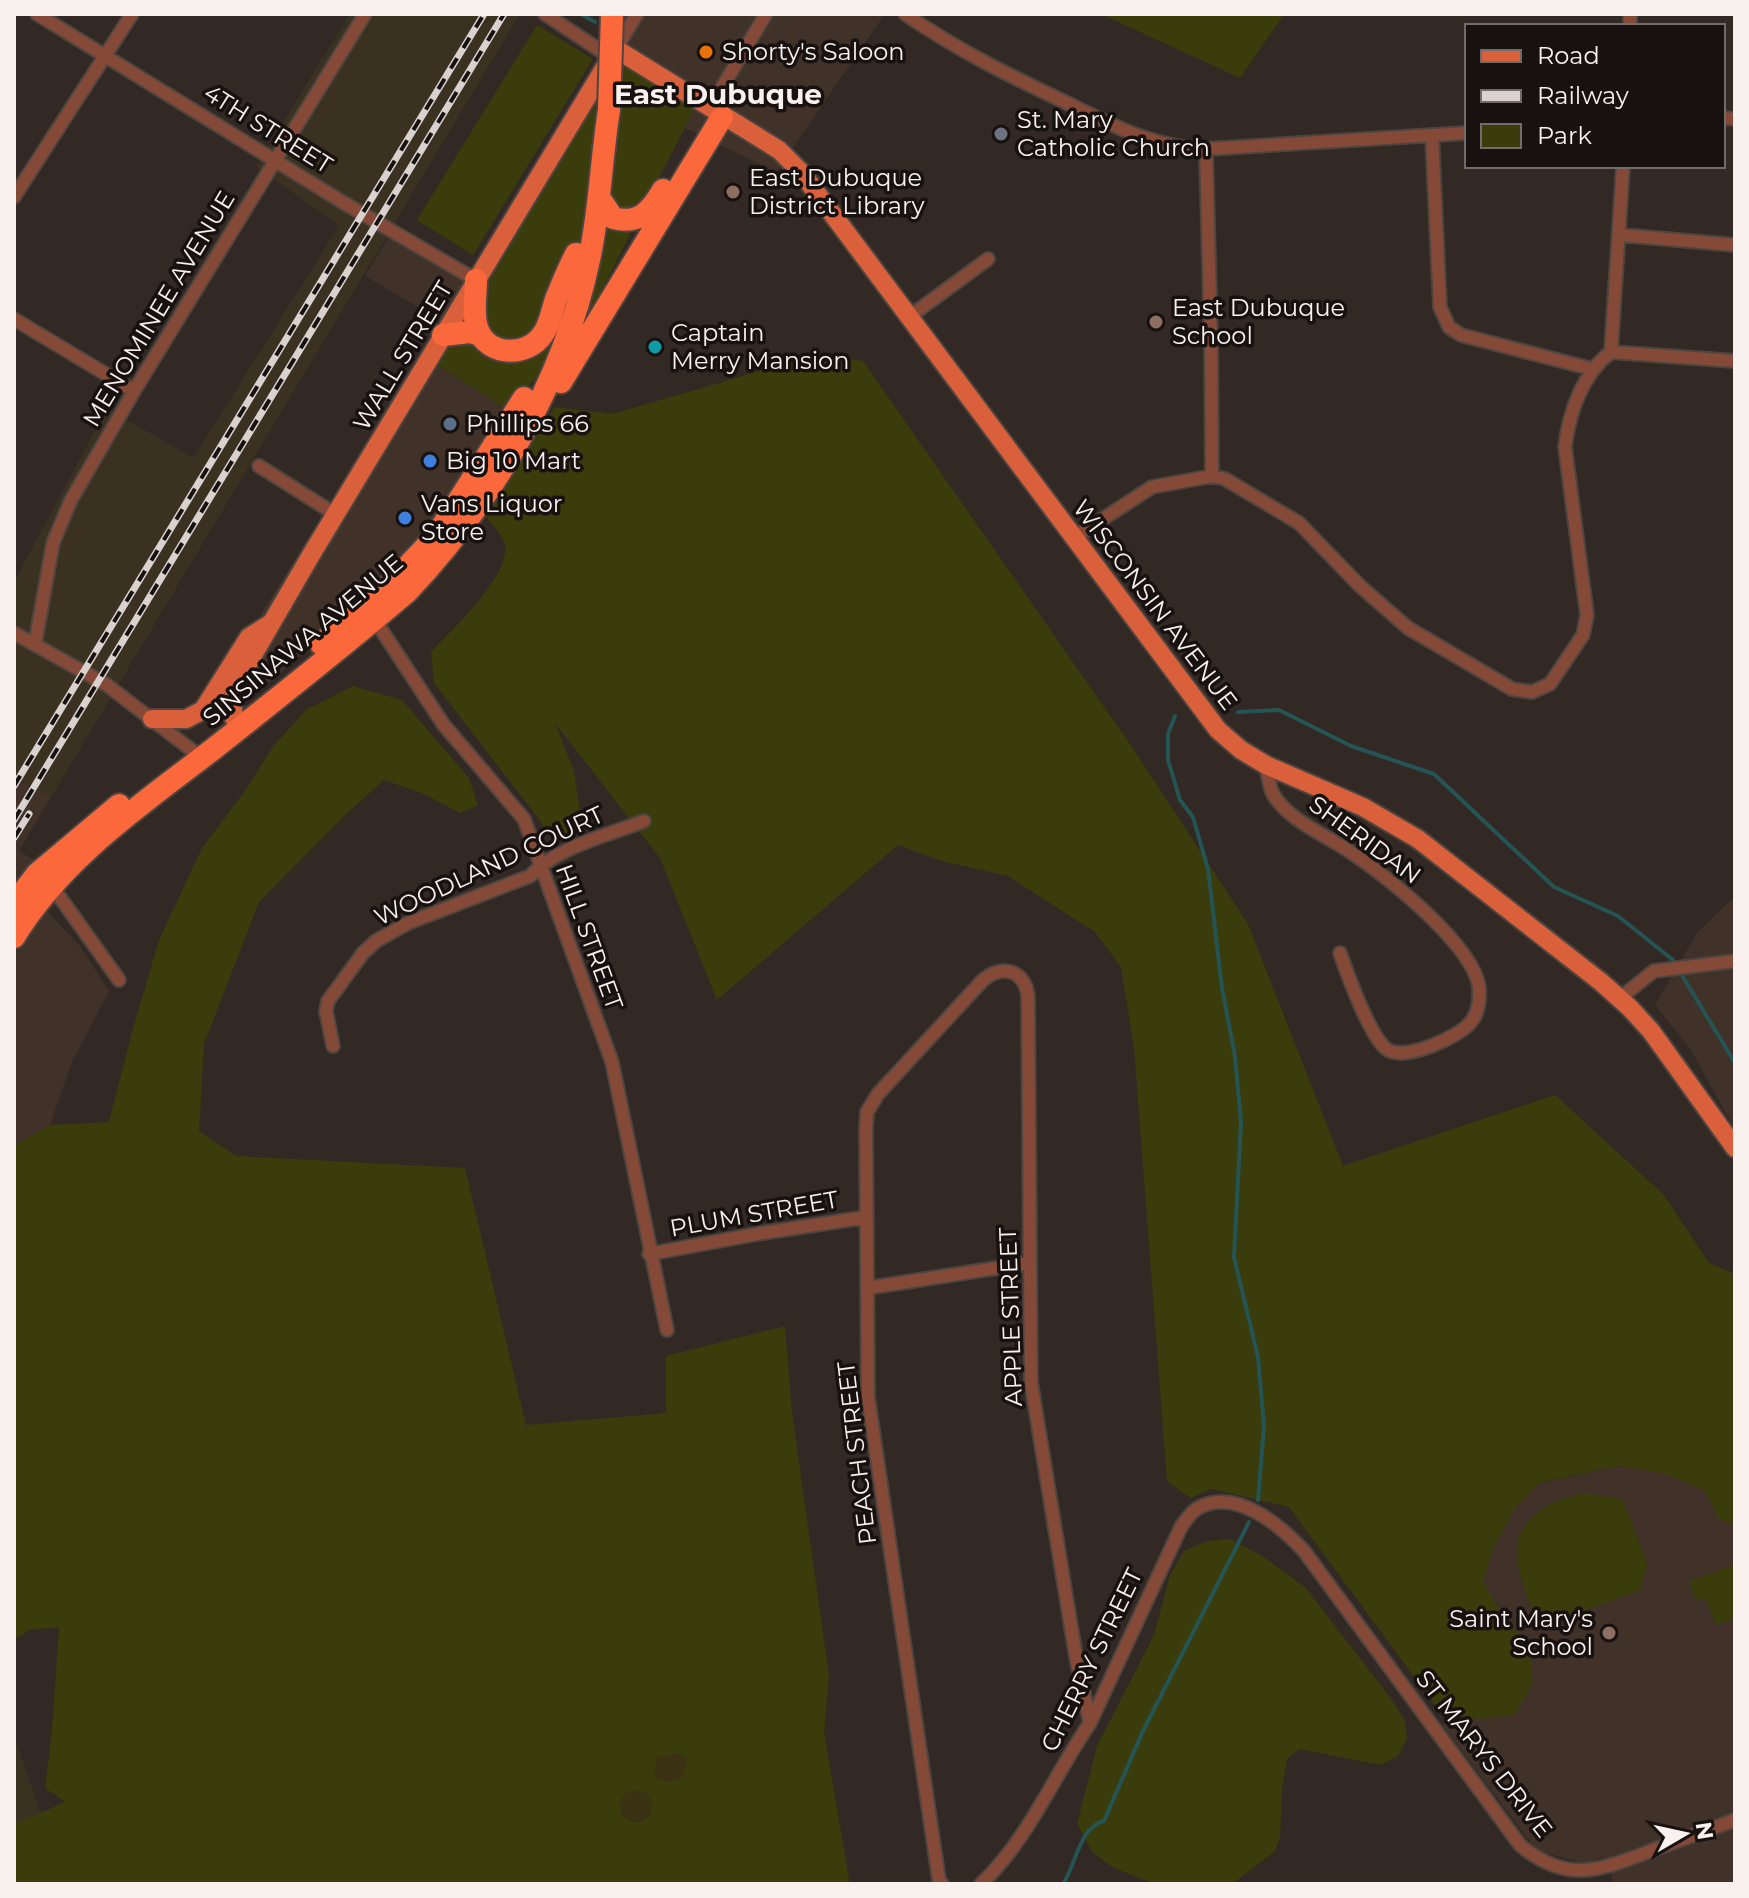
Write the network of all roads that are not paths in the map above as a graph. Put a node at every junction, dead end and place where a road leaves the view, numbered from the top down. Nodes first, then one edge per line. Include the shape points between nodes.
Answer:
1 (37, 14) edge
2 (132, 14) edge
3 (365, 14) edge
4 (545, 14) edge
5 (612, 14) edge
6 (637, 14) edge
7 (766, 14) edge
8 (905, 14) edge
9 (616, 49) junction
10 (106, 57) junction
11 (716, 113) junction
12 (1465, 133) edge
13 (1432, 135) junction
14 (1206, 149) junction
15 (275, 159) junction
16 (601, 162) junction
17 (1623, 168) edge
18 (14, 197) edge
19 (600, 199) junction
20 (1620, 235) junction
21 (1735, 245) edge
22 (576, 254) junction
23 (988, 259) dead end
24 (476, 280) junction
25 (909, 317) junction
26 (14, 319) edge
27 (443, 335) junction
28 (480, 335) junction
29 (1611, 352) junction
30 (1735, 361) edge
31 (1592, 369) junction
32 (134, 391) junction
33 (259, 466) dead end
34 (501, 468) junction
35 (1212, 476) junction
36 (335, 514) junction
37 (1075, 537) junction
38 (371, 613) junction
39 (271, 623) junction
40 (14, 633) edge
41 (35, 644) junction
42 (152, 719) junction
43 (237, 723) junction
44 (197, 753) junction
45 (1266, 765) junction
46 (644, 821) dead end
47 (539, 866) junction
48 (43, 880) junction
49 (14, 904) edge
50 (14, 937) edge
51 (1340, 953) dead end
52 (1735, 961) edge
53 (1000, 972) joint
54 (119, 980) dead end
55 (1620, 998) junction
56 (333, 1046) dead end
57 (1735, 1148) edge
58 (867, 1217) junction
59 (649, 1254) junction
60 (1029, 1263) junction
61 (867, 1288) junction
62 (667, 1330) dead end
63 (1262, 1516) joint
64 (1090, 1723) junction
65 (1735, 1820) edge
66 (942, 1884) edge
67 (981, 1884) edge

1 - 10 street, 4TH STREET
2 - 10 street
3 - 15 street, MENOMINEE AVENUE
4 - 9 street via 601,51
5 - 16 highway, bridge via 609,110
6 - 9 street, WALL STREET
7 - 11 street
8 - 14 street via 1001,73 1115,126 1165,145
9 - 11 main road, WISCONSIN AVENUE
9 - 24 main road, WALL STREET
10 - 15 street, 4TH STREET
10 - 18 street
11 - 19 highway via 647,214 632,220 613,218
11 - 25 main road, WISCONSIN AVENUE via 790,160
11 - 34 highway via 557,388
12 - 13 street
13 - 14 street
13 - 31 street via 1440,307 1449,327 1469,339
14 - 35 street
15 - 24 street, 4TH STREET
15 - 32 street, MENOMINEE AVENUE
16 - 19 highway, SINSINAWA AVENUE
16 - 22 highway, SINSINAWA AVENUE
17 - 20 street
19 - 34 highway, SINSINAWA AVENUE via 583,288 564,345
20 - 21 street
20 - 29 street
22 - 28 highway via 545,333 533,346 502,350
22 - 38 highway, SINSINAWA AVENUE via 547,353 515,415 436,536
23 - 25 street
24 - 27 main road, WALL STREET
24 - 28 highway via 475,323
25 - 37 main road, WISCONSIN AVENUE
26 - 32 street
27 - 28 highway
27 - 36 main road, WALL STREET
29 - 30 street
29 - 31 street
31 - 35 street via 1565,447 1587,615 1583,635 1559,674 1532,692 1500,683 1408,628 1299,523 1232,481
32 - 41 street, MENOMINEE AVENUE via 57,531
33 - 36 street
34 - 38 highway, SINSINAWA AVENUE via 438,560 407,592
35 - 37 street via 1152,487
36 - 39 main road, WALL STREET
37 - 45 main road, WISCONSIN AVENUE via 1208,719
38 - 43 highway, SINSINAWA AVENUE
38 - 47 street, HILL STREET via 443,724 524,819
39 - 42 main road via 249,637 203,710 186,719
39 - 43 main road, WALL STREET via 232,699
40 - 41 street
41 - 42 street via 99,680
42 - 44 street
43 - 44 highway, SINSINAWA AVENUE
44 - 48 highway, SINSINAWA AVENUE via 133,811
45 - 51 street, SHERIDAN via 1272,794 1290,813 1377,870 1452,941 1478,982 1475,1016 1464,1029 1425,1048 1391,1051 1380,1042 1355,994
45 - 55 main road, WISCONSIN AVENUE via 1363,807 1418,839
46 - 47 street, WOODLAND COURT
47 - 56 street, WOODLAND COURT via 530,876 408,923 376,941 328,1001
47 - 59 street, HILL STREET via 612,1062
48 - 49 highway, SINSINAWA AVENUE
48 - 50 highway, SINSINAWA AVENUE
48 - 54 street
52 - 55 street via 1654,971
53 - 58 street, PEACH STREET via 983,980 871,1103 866,1128
53 - 60 street, APPLE STREET via 1019,974 1028,996
55 - 57 main road, WISCONSIN AVENUE via 1651,1031
58 - 59 street, PLUM STREET
58 - 61 street, PEACH STREET
59 - 62 street, HILL STREET
60 - 61 street
60 - 64 street, APPLE STREET via 1031,1382
61 - 66 street, PEACH STREET via 868,1397
63 - 64 street, CHERRY STREET via 1225,1503 1197,1508 1190,1516
63 - 65 street, ST MARYS DRIVE via 1304,1551 1533,1856 1567,1870 1602,1869
64 - 67 street, CHERRY STREET via 1017,1845

